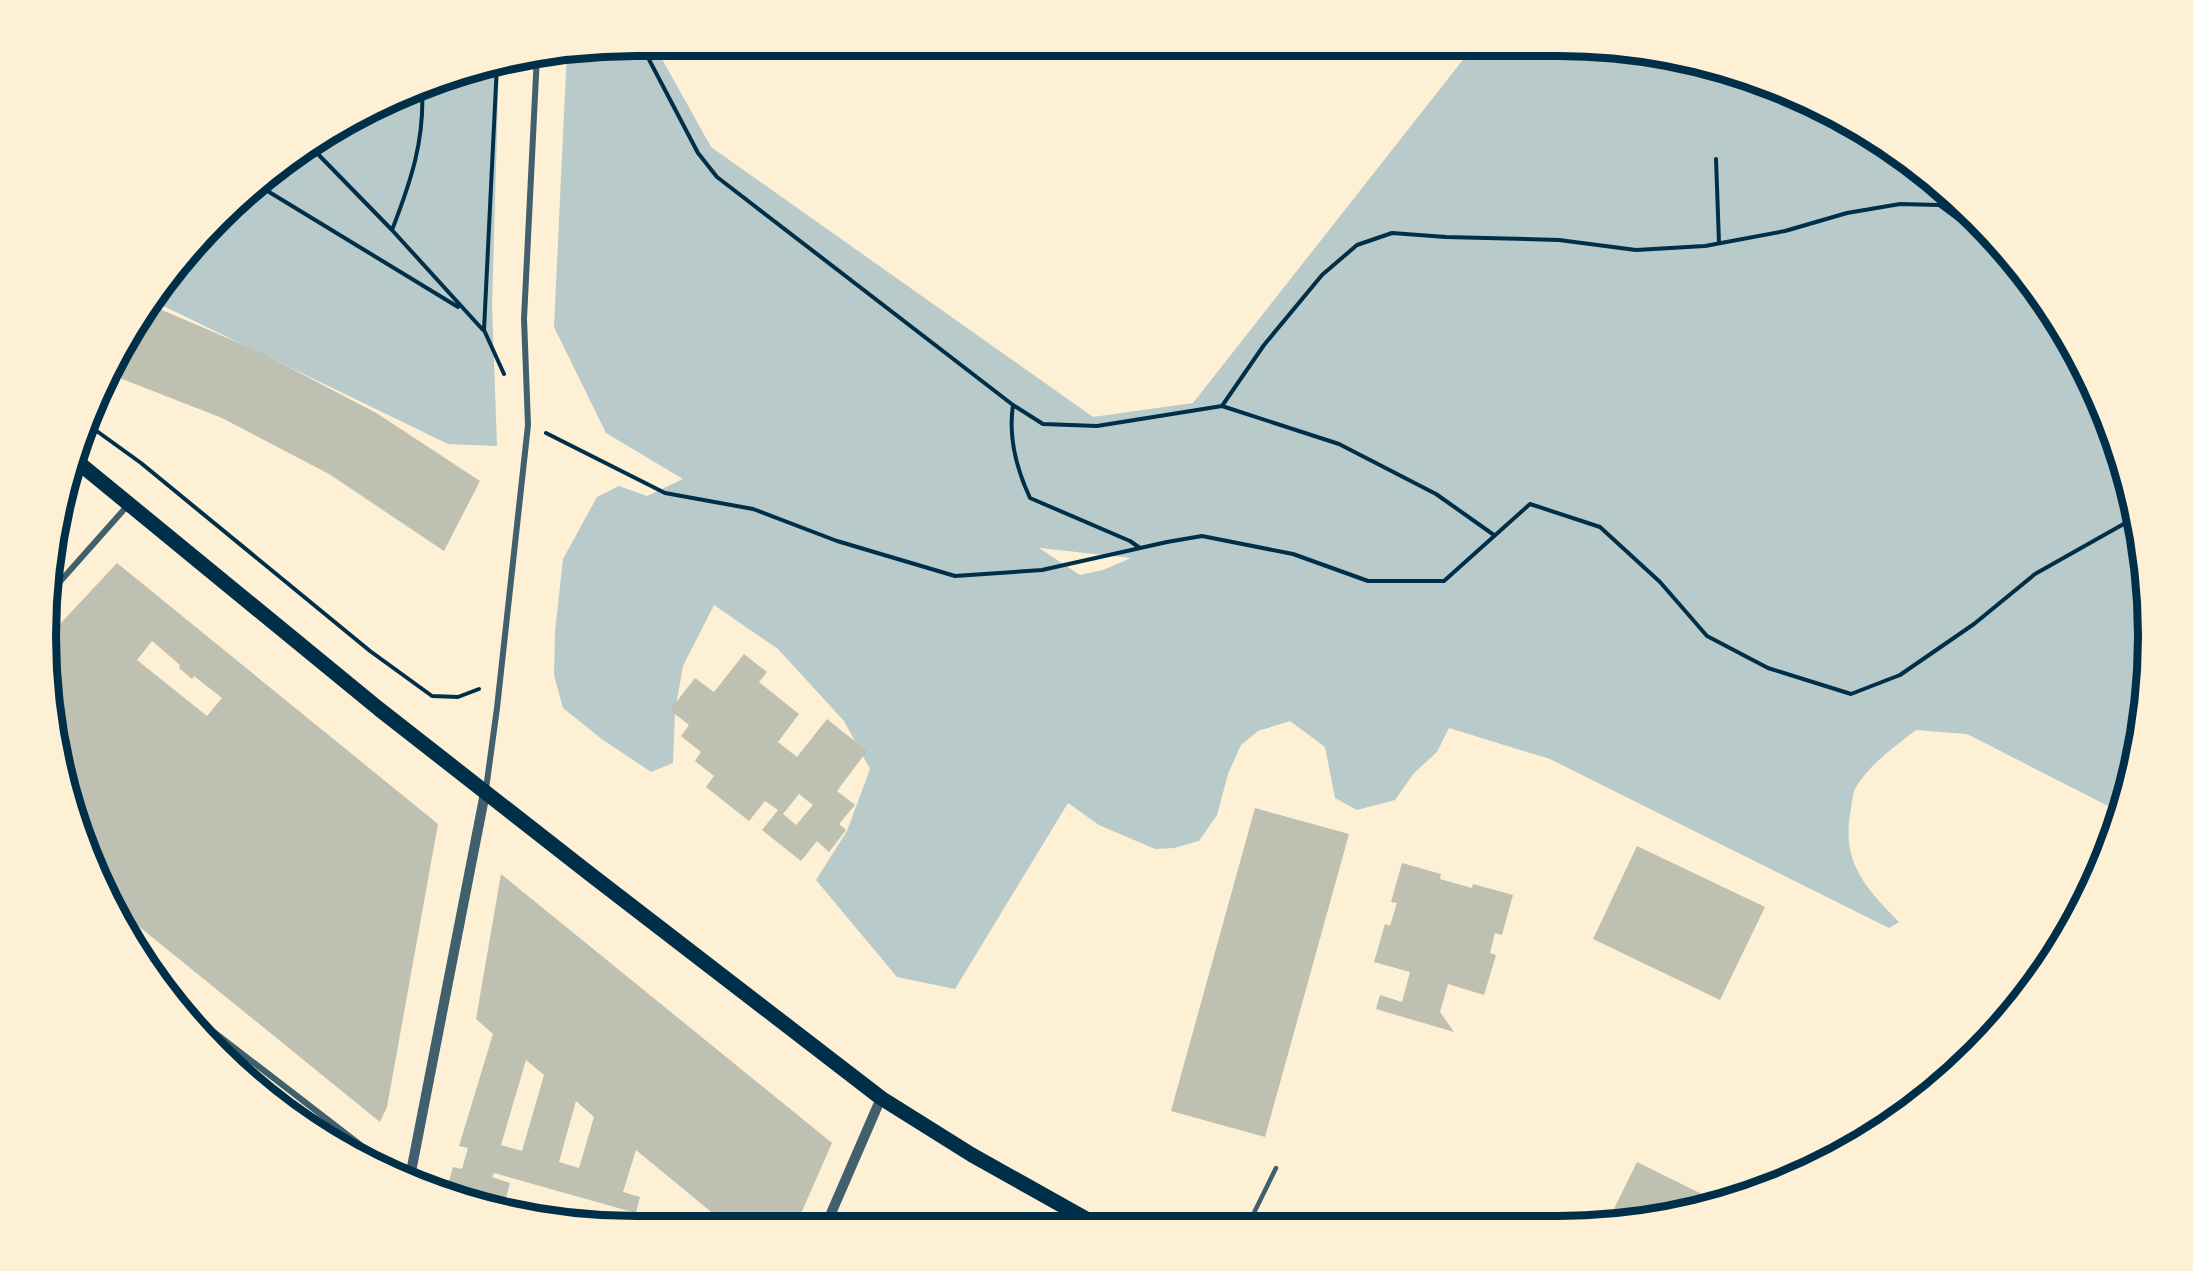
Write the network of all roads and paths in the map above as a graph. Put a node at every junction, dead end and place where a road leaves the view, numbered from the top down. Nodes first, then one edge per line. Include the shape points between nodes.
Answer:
1 (647, 56) edge
2 (537, 64) edge
3 (497, 72) edge
4 (422, 97) edge
5 (315, 152) edge
6 (1716, 159) dead end
7 (265, 189) edge
8 (392, 230) junction
9 (1973, 230) edge
10 (1719, 243) junction
11 (463, 309) junction
12 (484, 330) junction
13 (508, 383) dead end
14 (1013, 405) junction
15 (1222, 406) junction
16 (528, 424) junction
17 (94, 429) edge
18 (81, 465) edge
19 (129, 504) junction
20 (2126, 523) edge
21 (1494, 536) junction
22 (1140, 548) junction
23 (58, 584) edge
24 (499, 690) junction
25 (485, 793) junction
26 (207, 1027) edge
27 (881, 1098) junction
28 (365, 1149) edge
29 (1276, 1168) dead end
30 (411, 1170) edge
31 (830, 1216) edge
32 (1081, 1216) edge
33 (1252, 1216) edge

1 - 14 path via 698,153 717,177
2 - 16 street via 524,319
3 - 12 path
4 - 8 path via 418,154
5 - 8 path
6 - 10 path
7 - 11 path
8 - 11 path
9 - 10 path via 1939,205 1900,204
10 - 15 path via 1636,250 1560,240 1392,233 1357,244 1322,275 1264,345
11 - 12 path
12 - 13 path
14 - 15 path via 1043,424 1097,426
14 - 22 path via 1010,426 1018,472 1030,498
15 - 21 path via 1339,444 1436,494
16 - 22 path via 665,493 753,509 837,541 955,576 1042,570
16 - 24 street
17 - 24 path via 141,463 370,651 432,696 458,697 481,688
18 - 19 main road
19 - 23 street
19 - 25 main road
20 - 21 path via 2035,574 1974,624 1900,675 1851,694 1768,668 1707,636 1660,582 1600,527 1530,504
21 - 22 path via 1444,581 1368,580 1293,554 1202,536
24 - 25 street
25 - 27 main road
25 - 30 street
26 - 28 street
27 - 31 street
27 - 32 main road
29 - 33 lane

